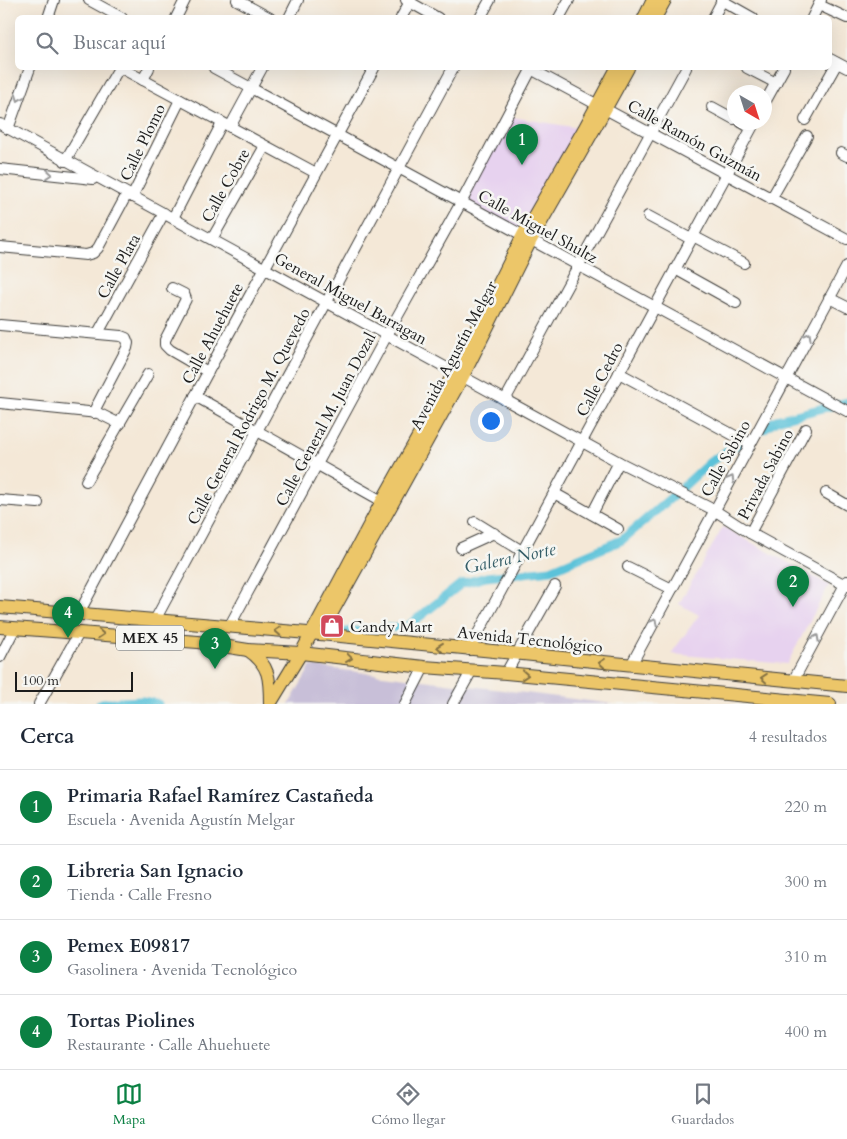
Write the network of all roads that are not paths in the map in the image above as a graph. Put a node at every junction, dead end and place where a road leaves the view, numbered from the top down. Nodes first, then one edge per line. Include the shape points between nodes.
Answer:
1 (54, 0) edge
2 (89, 0) edge
3 (185, 0) edge
4 (237, 0) edge
5 (298, 0) edge
6 (490, 0) edge
7 (568, 0) edge
8 (653, 0) edge
9 (665, 0) edge
10 (722, 0) edge
11 (409, 1) edge
12 (820, 2) edge
13 (49, 15) edge
14 (116, 15) edge
15 (178, 15) edge
16 (264, 15) edge
17 (290, 15) edge
18 (402, 15) edge
19 (433, 15) edge
20 (482, 15) edge
21 (560, 15) edge
22 (646, 15) edge
23 (657, 15) edge
24 (714, 15) edge
25 (749, 15) edge
26 (814, 15) edge
27 (847, 18) edge
28 (833, 61) edge
29 (847, 68) edge
30 (29, 70) edge
31 (119, 70) edge
32 (124, 70) edge
33 (149, 70) edge
34 (218, 70) edge
35 (261, 70) edge
36 (369, 70) edge
37 (452, 70) edge
38 (530, 70) edge
39 (535, 70) edge
40 (616, 70) edge
41 (627, 70) edge
42 (685, 70) edge
43 (751, 70) edge
44 (783, 70) edge
45 (829, 70) edge
46 (143, 80) junction
47 (776, 83) junction
48 (251, 88) junction
49 (772, 90) edge
50 (180, 100) junction
51 (602, 106) junction
52 (712, 107) dead end
53 (727, 115) edge
54 (805, 120) dead end
55 (226, 125) junction
56 (4, 126) edge
57 (750, 130) edge
58 (650, 133) junction
59 (338, 135) junction
60 (807, 136) dead end
61 (265, 146) junction
62 (66, 161) junction
63 (399, 168) junction
64 (0, 170) edge
65 (316, 173) junction
66 (726, 174) junction
67 (99, 180) junction
68 (129, 195) junction
69 (771, 199) junction
70 (462, 201) junction
71 (169, 216) junction
72 (648, 216) dead end
73 (527, 238) junction
74 (692, 238) junction
75 (212, 240) junction
76 (847, 240) edge
77 (0, 247) edge
78 (744, 263) dead end
79 (578, 266) junction
80 (847, 266) edge
81 (264, 268) junction
82 (675, 270) junction
83 (172, 288) dead end
84 (830, 298) junction
85 (327, 302) junction
86 (736, 303) dead end
87 (654, 307) junction
88 (847, 307) edge
89 (0, 324) edge
90 (98, 333) junction
91 (387, 335) junction
92 (208, 372) junction
93 (459, 373) junction
94 (619, 373) junction
95 (148, 374) dead end
96 (786, 378) junction
97 (195, 396) junction
98 (505, 400) junction
99 (0, 403) edge
100 (847, 411) edge
101 (93, 412) junction
102 (120, 424) junction
103 (806, 429) dead end
104 (257, 431) junction
105 (582, 441) junction
106 (750, 444) junction
107 (619, 462) junction
108 (317, 465) junction
109 (86, 481) dead end
110 (826, 493) dead end
111 (554, 494) junction
112 (0, 500) edge
113 (382, 501) junction
114 (38, 504) dead end
115 (847, 505) edge
116 (714, 510) junction
117 (592, 514) junction
118 (475, 522) dead end
119 (618, 529) dead end
120 (494, 533) junction
121 (750, 533) junction
122 (461, 548) dead end
123 (522, 551) junction
124 (628, 567) dead end
125 (846, 584) edge
126 (555, 586) dead end
127 (672, 589) junction
128 (0, 607) edge
129 (78, 614) junction
130 (329, 617) junction
131 (155, 620) junction
132 (0, 627) edge
133 (229, 627) junction
134 (15, 628) junction
135 (79, 633) junction
136 (315, 634) junction
137 (341, 636) junction
138 (248, 650) junction
139 (469, 650) junction
140 (300, 653) junction
141 (516, 654) junction
142 (0, 657) edge
143 (631, 665) junction
144 (424, 667) junction
145 (472, 670) junction
146 (506, 673) junction
147 (793, 681) junction
148 (847, 686) edge
149 (786, 702) edge
150 (39, 704) edge
151 (270, 704) edge
152 (405, 704) edge
153 (453, 704) edge
154 (830, 704) edge

1 - 13 street
2 - 14 street
3 - 15 street
4 - 16 street
5 - 17 street
6 - 20 street
7 - 21 street
8 - 22 main road
9 - 23 main road
10 - 24 street
10 - 25 street
11 - 18 street
11 - 19 street
12 - 26 street
12 - 27 street
28 - 29 street
30 -> 56 street
31 - 62 street
32 - 46 street
33 - 46 street
34 - 48 street, Calle Miguel Shultz
35 - 48 street, Calle Plata
36 - 59 street, Calle Ahuehuete
37 - 63 street, Calle General Rodrigo M. Quevedo
38 - 70 street, Calle General M. Juan Dozal
39 - 51 street, Calle Ramón Guzmán
40 - 51 main road, Avenida Agustín Melgar
41 - 51 main road, Avenida Agustín Melgar
42 - 58 street
43 - 47 street
44 - 47 street
45 - 54 street
46 - 50 street
47 - 49 street
48 - 55 street, Calle Plata
48 - 59 street, Calle Miguel Shultz
50 - 55 street
50 - 68 street, Calle Plomo
51 - 58 street, Calle Ramón Guzmán
51 - 73 main road, Avenida Agustín Melgar
52 - 53 street
55 - 61 street
55 - 71 street, Calle Plata
56 - 62 street, General Miguel Barragan
57 - 66 street, Calle Cedro
58 - 66 street, Calle Ramón Guzmán
58 - 79 street
59 - 63 street, Calle Miguel Shultz
59 - 65 street, Calle Ahuehuete
60 - 69 street
61 - 65 street
61 - 75 street, Calle Cobre
62 - 67 street, General Miguel Barragan
63 - 70 street, Calle Miguel Shultz
63 - 85 street, Calle General Rodrigo M. Quevedo
64 -> 67 street
65 - 81 street, Calle Ahuehuete
66 - 69 street, Calle Ramón Guzmán
66 - 74 street, Calle Cedro
67 - 68 street, General Miguel Barragan
68 - 71 street, General Miguel Barragan
68 - 77 street, Calle Plomo via 93,253
69 - 76 street, Calle Ramón Guzmán
70 - 73 street, Calle Miguel Shultz
70 - 91 street, Calle General M. Juan Dozal
71 - 75 street, General Miguel Barragan
71 - 90 street, Calle Plata
72 - 74 street
73 - 79 street, Calle Miguel Shultz
73 - 93 main road, Avenida Agustín Melgar
74 - 78 street
74 - 82 street, Calle Cedro
75 - 81 street, General Miguel Barragan
79 - 87 street, Calle Miguel Shultz
79 - 98 street
80 - 84 street, Calle Sabino
81 - 85 street, General Miguel Barragan
81 - 92 street, Calle Ahuehuete
82 - 86 street
82 - 87 street, Calle Cedro
83 - 92 street via 184,294 186,300 165,345
84 - 88 street
96 -> 84 street, Calle Sabino
85 - 91 street, General Miguel Barragan
85 - 104 street, Calle General Rodrigo M. Quevedo
87 - 94 street, Calle Cedro
87 - 96 street, Calle Miguel Shultz
89 - 90 street
90 - 101 street via 121,336 127,341 127,348
91 - 93 street, General Miguel Barragan
91 - 108 street, Calle General M. Juan Dozal
92 - 97 street, Calle Ahuehuete
93 - 98 street, General Miguel Barragan
93 - 113 main road, Avenida Agustín Melgar
93 - 130 main road, Avenida Agustín Melgar
94 - 105 street, Calle Cedro
94 - 106 street
95 - 102 street
96 - 100 street, Calle Miguel Shultz
96 - 106 street, Calle Sabino
97 - 104 street
97 - 129 street, Calle Ahuehuete
98 - 105 street, General Miguel Barragan
99 - 101 street
101 - 102 street
102 - 109 street
103 - 121 street, Privada Sabino
104 - 108 street
104 - 131 street, Calle General Rodrigo M. Quevedo
105 - 107 street, General Miguel Barragan
105 - 111 street, Calle Cedro
116 -> 106 street, Calle Sabino
107 - 116 street, General Miguel Barragan
107 - 117 street
108 - 113 street
108 - 133 street, Calle General M. Juan Dozal
110 - 115 street
111 - 117 street
111 - 123 street, Calle Cedro
112 - 114 street
113 - 136 main road, Avenida Agustín Melgar
116 - 121 street, General Miguel Barragan
116 - 127 street, Calle Sabino
117 - 119 street
118 - 120 street
120 - 122 street
120 - 123 street
121 - 125 street, General Miguel Barragan
123 - 139 street, Calle Cedro
124 - 127 street
147 -> 125 street
126 - 141 street
143 -> 127 street, Calle Sabino
128 - 129 main road, Avenida Tecnológico / MEX 45
129 - 131 main road, Avenida Tecnológico / MEX 45
130 - 136 main road, Avenida Agustín Melgar
130 - 137 main road
131 - 133 main road, Avenida Tecnológico / MEX 45
132 - 134 main road, MEX 45
136 -> 133 main road, Avenida Tecnológico / MEX 45
134 - 135 main road, MEX 45
134 - 142 street
135 -> 138 main road, MEX 45 via 198,642
135 - 150 street
136 - 137 main road, Avenida Tecnológico / MEX 45
136 - 140 main road, Avenida Agustín Melgar
139 -> 137 main road, Avenida Tecnológico / MEX 45
138 - 140 main road, MEX 45
138 - 151 main road via 268,673
139 - 141 main road, Avenida Tecnológico / MEX 45
140 -> 144 main road, MEX 45
140 - 151 main road, Avenida Agustín Melgar
143 -> 141 main road, Avenida Tecnológico / MEX 45
141 - 146 street
147 -> 143 main road, Avenida Tecnológico / MEX 45
144 - 145 main road, MEX 45
144 - 152 street
145 - 146 main road, MEX 45
145 - 153 street
146 -> 149 main road, MEX 45
147 - 148 main road, Avenida Tecnológico / MEX 45
147 - 149 main road
149 - 154 main road, MEX 45

